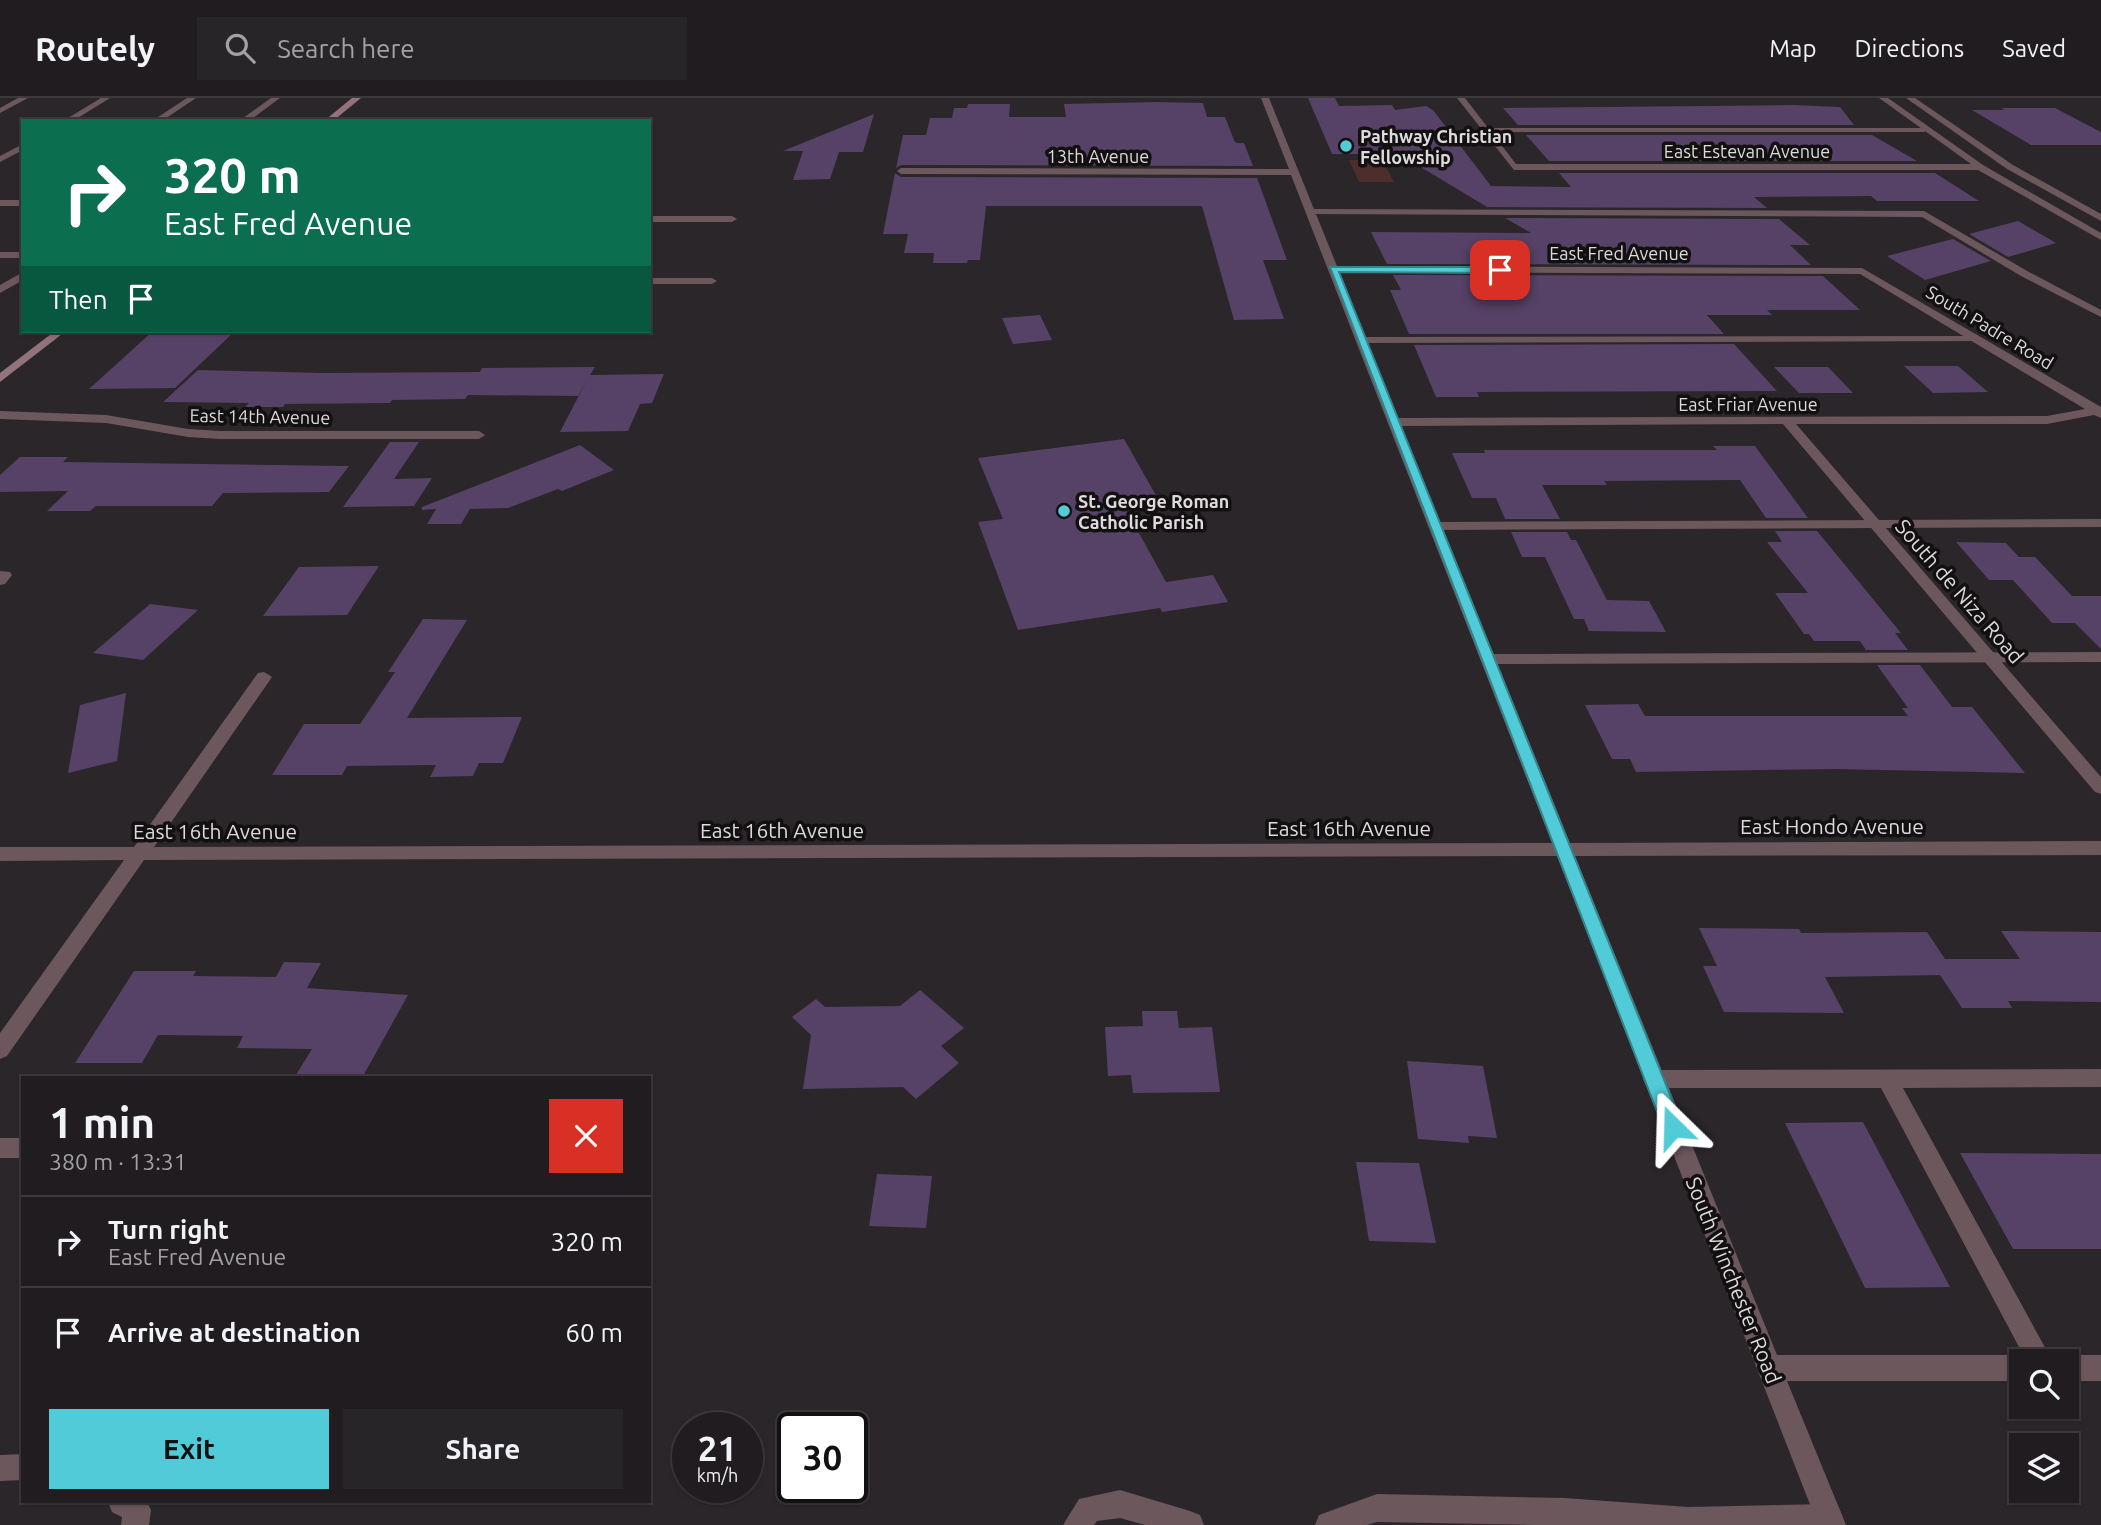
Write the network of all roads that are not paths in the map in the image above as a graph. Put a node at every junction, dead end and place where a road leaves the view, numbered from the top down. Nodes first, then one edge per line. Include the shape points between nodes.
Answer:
1 (24, 98) edge
2 (106, 98) edge
3 (192, 98) edge
4 (275, 98) edge
5 (357, 98) edge
6 (1265, 98) edge
7 (1461, 98) edge
8 (1883, 98) edge
9 (1910, 98) edge
10 (0, 111) edge
11 (70, 119) edge
12 (159, 119) edge
13 (246, 119) edge
14 (331, 119) edge
15 (1486, 130) junction
16 (1924, 130) junction
17 (21, 147) edge
18 (0, 159) edge
19 (1980, 167) junction
20 (901, 172) dead end
21 (1294, 172) junction
22 (0, 203) edge
23 (21, 203) edge
24 (1311, 212) junction
25 (2101, 218) edge
26 (651, 219) edge
27 (732, 219) dead end
28 (2101, 237) edge
29 (0, 255) edge
30 (21, 255) edge
31 (1333, 269) junction
32 (1862, 271) joint
33 (21, 276) edge
34 (651, 281) edge
35 (712, 281) dead end
36 (0, 290) edge
37 (2101, 314) edge
38 (58, 333) edge
39 (1976, 339) junction
40 (1361, 340) junction
41 (0, 379) edge
42 (2099, 412) edge
43 (0, 415) edge
44 (1394, 422) junction
45 (1787, 422) junction
46 (479, 435) dead end
47 (2101, 523) edge
48 (1874, 524) junction
49 (1435, 526) junction
50 (0, 575) edge
51 (0, 581) edge
52 (2101, 657) edge
53 (1989, 658) junction
54 (1488, 659) junction
55 (264, 677) dead end
56 (2101, 788) edge
57 (2101, 848) edge
58 (1564, 851) junction
59 (0, 854) edge
60 (139, 854) junction
61 (0, 1050) edge
62 (1654, 1079) junction
63 (1887, 1079) junction
64 (2101, 1079) edge
65 (0, 1148) edge
66 (21, 1148) edge
67 (2034, 1349) edge
68 (1769, 1368) junction
69 (2009, 1368) edge
70 (2079, 1368) edge
71 (2101, 1368) edge
72 (21, 1467) edge
73 (0, 1468) edge
74 (1830, 1522) edge
75 (1077, 1525) edge
76 (1190, 1525) edge
77 (1329, 1525) edge

1 - 10 street
2 - 11 street
3 - 12 street
4 - 13 street
5 - 14 main road
6 - 21 street, South Winchester Road
7 - 15 street
8 - 16 street
9 - 25 street via 2010,167
15 - 16 street
15 - 19 street, East Estevan Avenue via 1514,167
16 - 19 street
17 - 18 street
19 - 28 street
20 - 21 street, 13th Avenue
21 - 24 street, South Winchester Road
22 - 23 street
24 - 31 street, South Winchester Road
24 - 37 street via 1924,214
26 - 27 street
29 - 30 street
31 - 32 street, East Fred Avenue
31 - 40 street, South Winchester Road
32 - 39 street, South Padre Road
33 - 36 street
34 - 35 street
38 - 41 main road
39 - 40 street
39 - 42 street, South Padre Road
40 - 44 street, South Winchester Road
42 - 45 street, East Friar Avenue via 2047,420
43 - 46 street, East 14th Avenue via 106,419 220,435
44 - 45 street, East Friar Avenue
44 - 49 street, South Winchester Road
45 - 48 street, South de Niza Road
47 - 48 street
48 - 49 street
48 - 53 street, South de Niza Road
49 - 54 street, South Winchester Road
50 - 51 street via 5,575
52 - 53 street
53 - 54 street
53 - 56 street, South de Niza Road
54 - 58 street, South Winchester Road
55 - 60 street
57 - 58 street, East Hondo Avenue
58 - 60 street, East 16th Avenue
58 - 62 street, South Winchester Road
59 - 60 street, East 16th Avenue
60 - 61 street
62 - 63 street
62 - 68 street, South Winchester Road
63 - 64 street
63 - 67 street
65 - 66 street
68 - 69 street
68 - 74 street, South Winchester Road
70 - 71 street
72 - 73 street
74 - 77 street via 1377,1508
75 - 76 street via 1089,1509 1120,1504

